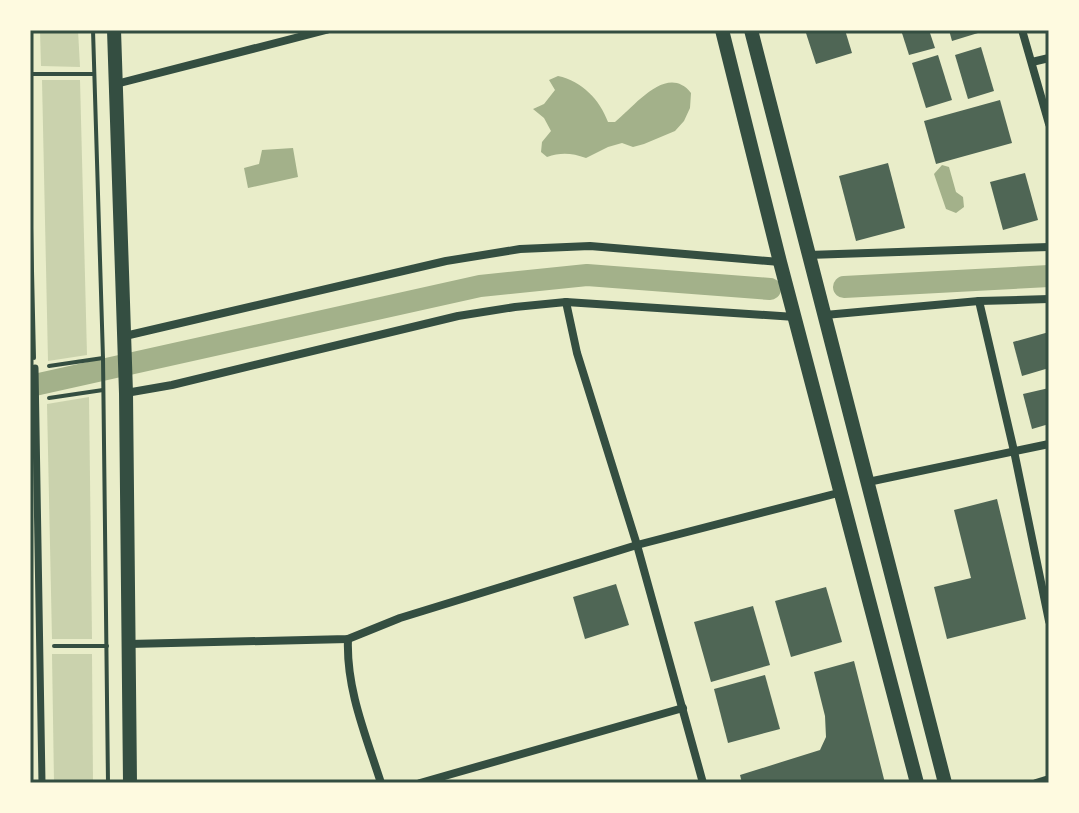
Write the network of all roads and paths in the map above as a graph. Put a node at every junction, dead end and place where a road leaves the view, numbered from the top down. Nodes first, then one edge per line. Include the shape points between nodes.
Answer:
1 (93, 30) edge
2 (114, 30) edge
3 (326, 30) edge
4 (722, 30) edge
5 (751, 30) edge
6 (1022, 30) edge
7 (1049, 58) edge
8 (1032, 62) junction
9 (30, 74) edge
10 (94, 74) junction
11 (116, 84) junction
12 (1047, 103) edge
13 (1049, 124) edge
14 (30, 184) edge
15 (1049, 247) edge
16 (808, 255) junction
17 (780, 262) junction
18 (1049, 299) edge
19 (979, 301) junction
20 (566, 302) junction
21 (825, 315) junction
22 (796, 317) junction
23 (125, 336) junction
24 (103, 358) junction
25 (35, 368) junction
26 (103, 388) junction
27 (126, 393) junction
28 (35, 400) junction
29 (1049, 444) edge
30 (1014, 451) junction
31 (868, 482) junction
32 (842, 492) junction
33 (637, 545) junction
34 (1049, 621) edge
35 (348, 639) junction
36 (129, 644) junction
37 (39, 646) junction
38 (107, 646) junction
39 (683, 708) junction
40 (1049, 779) edge
41 (42, 783) edge
42 (108, 783) edge
43 (130, 783) edge
44 (381, 783) edge
45 (420, 783) edge
46 (703, 783) edge
47 (917, 783) edge
48 (945, 783) edge
49 (1036, 783) edge

1 - 10 path
2 - 11 main road
3 - 11 street
4 - 17 main road
5 - 16 main road
6 - 8 street
7 - 8 street
8 - 12 street
9 - 10 path
10 - 24 path
11 - 23 main road
12 - 13 street
14 - 25 path
15 - 16 street
16 - 21 main road
17 - 22 main road
17 - 23 street via 590,246 520,249 446,261
18 - 19 street
19 - 21 street
19 - 30 street
20 - 22 street
20 - 27 street via 458,316
20 - 33 street
21 - 31 main road
22 - 32 main road
23 - 27 main road
24 - 25 path
24 - 26 path
25 - 28 street
26 - 28 path
26 - 38 path
27 - 36 main road
28 - 37 street
29 - 30 street
30 - 31 street
30 - 34 street
31 - 48 main road
32 - 33 street
32 - 47 main road
33 - 35 street
33 - 39 street
35 - 36 street
35 - 44 street via 353,697
36 - 43 main road
37 - 38 path
37 - 41 street
38 - 42 path
39 - 45 street
39 - 46 street
40 - 49 street

